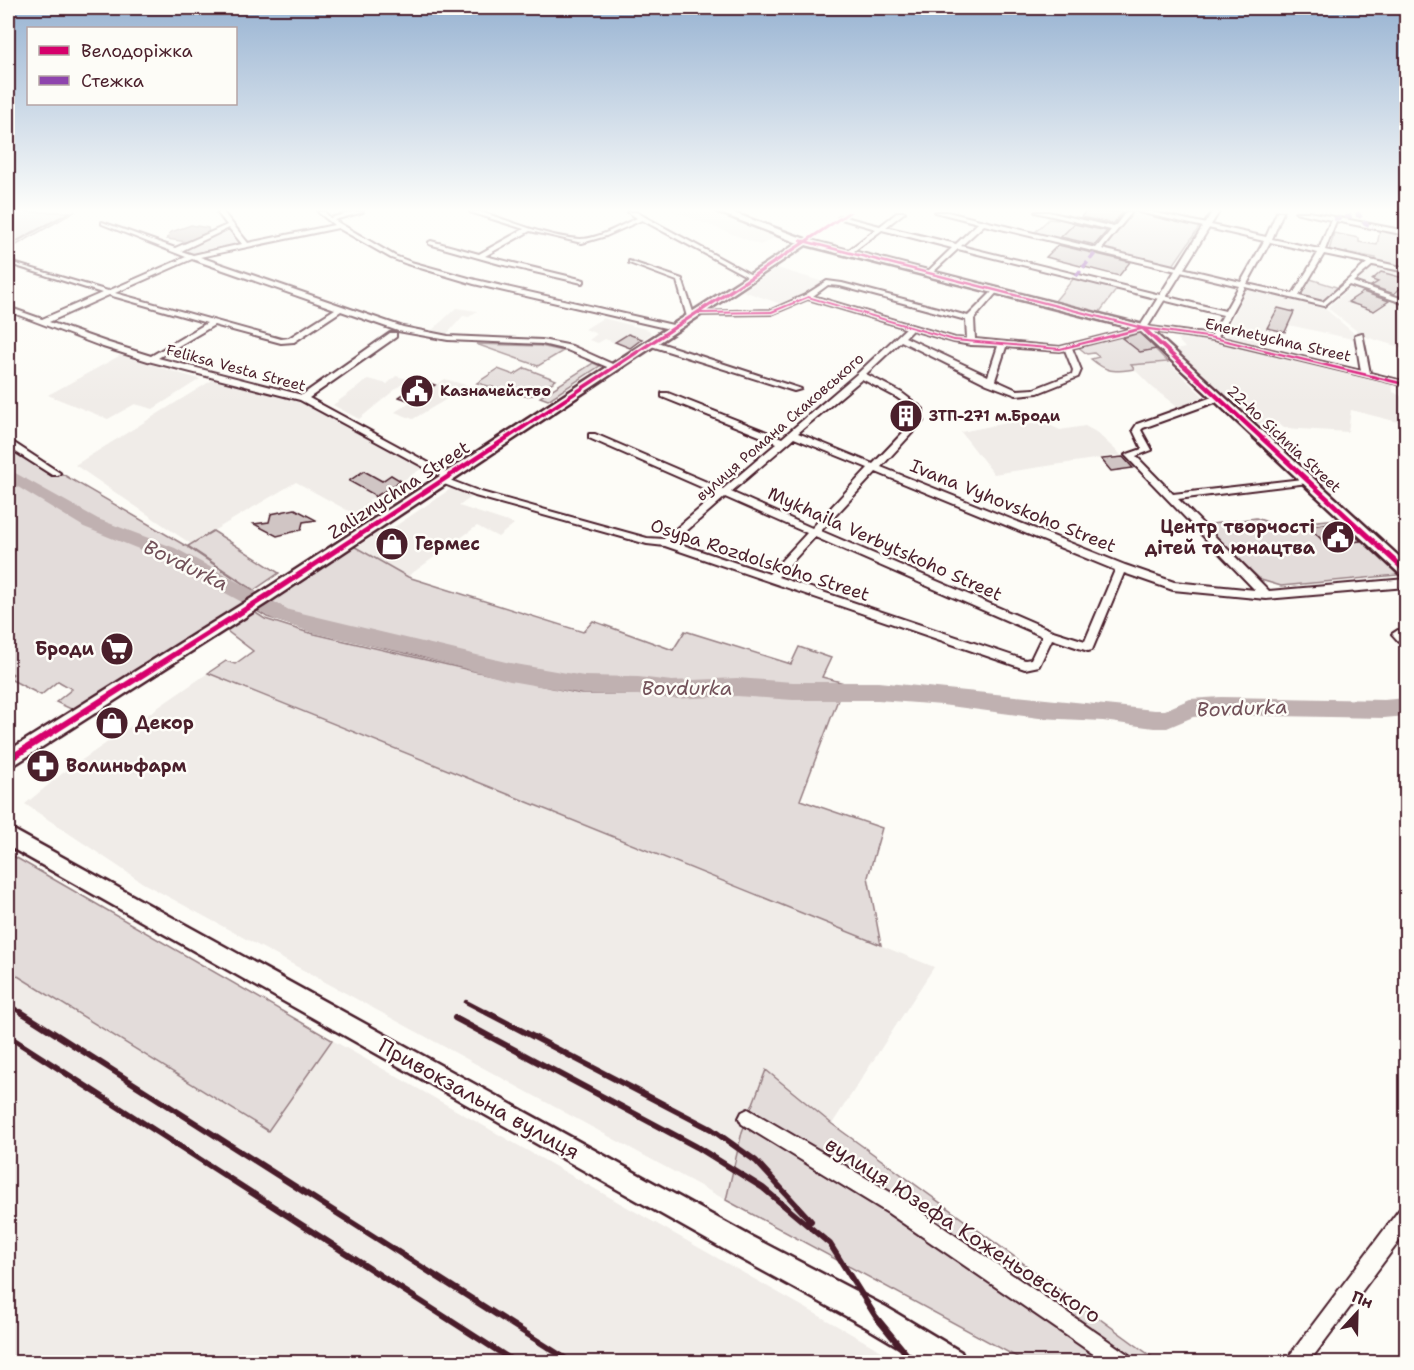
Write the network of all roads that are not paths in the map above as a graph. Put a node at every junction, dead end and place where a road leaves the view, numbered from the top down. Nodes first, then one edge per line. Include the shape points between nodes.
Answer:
1 (53, 276) edge
2 (148, 276) edge
3 (246, 276) edge
4 (453, 276) edge
5 (564, 276) edge
6 (669, 276) edge
7 (941, 276) edge
8 (1076, 276) edge
9 (1175, 276) edge
10 (1204, 276) edge
11 (1248, 276) edge
12 (1307, 276) edge
13 (1357, 276) edge
14 (752, 277) edge
15 (582, 280) dead end
16 (1349, 283) junction
17 (1243, 285) junction
18 (996, 290) junction
19 (108, 293) junction
20 (808, 297) junction
21 (1162, 297) junction
22 (1295, 297) junction
23 (1407, 302) edge
24 (8, 309) edge
25 (339, 309) junction
26 (1228, 314) junction
27 (693, 315) junction
28 (970, 319) junction
29 (42, 322) junction
30 (212, 323) junction
31 (674, 328) junction
32 (910, 328) junction
33 (1143, 328) junction
34 (393, 335) dead end
35 (1359, 335) dead end
36 (901, 338) junction
37 (1214, 338) junction
38 (651, 343) junction
39 (971, 343) junction
40 (1002, 346) junction
41 (1068, 348) junction
42 (151, 359) junction
43 (615, 367) junction
44 (1366, 374) junction
45 (861, 375) junction
46 (990, 382) junction
47 (1407, 384) edge
48 (797, 389) dead end
49 (665, 396) dead end
50 (303, 398) junction
51 (1218, 398) junction
52 (792, 434) junction
53 (592, 436) dead end
54 (783, 442) junction
55 (8, 443) edge
56 (873, 467) junction
57 (55, 473) dead end
58 (445, 478) junction
59 (1308, 480) junction
60 (726, 492) junction
61 (1172, 497) junction
62 (813, 530) junction
63 (666, 543) junction
64 (1121, 568) junction
65 (1407, 571) edge
66 (771, 578) junction
67 (1407, 583) edge
68 (1266, 594) junction
69 (1049, 634) junction
70 (8, 760) edge
71 (8, 836) edge
72 (748, 1118) dead end
73 (1407, 1217) edge
74 (951, 1362) edge
75 (1122, 1362) edge
76 (1297, 1362) edge

1 - 19 street
2 - 19 street
3 - 25 street
4 - 31 street
5 - 15 street
6 - 27 street via 680,280
7 - 18 main road
8 - 21 street
9 - 21 street
10 - 17 street
11 - 17 street
12 - 22 street
13 - 16 street
14 - 27 main road, Zaliznychna Street
16 - 22 street via 1324,304
16 - 23 street
17 - 22 street
17 - 26 street
18 - 28 street
18 - 33 main road
19 - 29 street
19 - 30 street
20 - 27 street via 772,312
20 - 28 street via 827,283 840,284
20 - 32 street
21 - 26 street
21 - 33 street
24 - 29 street, Feliksa Vesta Street
25 - 30 street via 291,340
25 - 43 street via 425,335 542,342 569,348
26 - 37 street
27 - 31 main road, Zaliznychna Street
28 - 39 street
29 - 42 street, Feliksa Vesta Street
30 - 42 street
31 - 38 main road, Zaliznychna Street
32 - 36 street, вулиця Романа Скаковського
32 - 39 street
33 - 37 street, Enerhetychna Street
33 - 41 street
33 - 51 main road, 22-ho Sichnia Street
34 - 50 street
35 - 44 street
36 - 45 street, вулиця Романа Скаковського
36 - 46 street
37 - 44 street, Enerhetychna Street
38 - 43 main road, Zaliznychna Street
38 - 48 street
39 - 40 street
40 - 41 street
40 - 46 street
41 - 46 street via 1077,370 1073,377 1024,393 1008,391
42 - 50 street, Feliksa Vesta Street
43 - 58 main road, Zaliznychna Street
44 - 47 street, Enerhetychna Street
45 - 52 street, вулиця Романа Скаковського
45 - 56 street via 899,395 921,414
49 - 54 street
50 - 58 street, Feliksa Vesta Street
51 - 59 main road, 22-ho Sichnia Street
51 - 61 street via 1137,430 1147,450 1130,455
52 - 54 street, вулиця Романа Скаковського
52 - 56 street, Ivana Vyhovskoho Street
53 - 60 street, Mykhaila Verbytskoho Street
54 - 60 street, вулиця Романа Скаковського
55 - 57 street
56 - 62 street
56 - 64 street, Ivana Vyhovskoho Street
58 - 63 street, Osypa Rozdolskoho Street via 477,494
58 - 70 main road, Zaliznychna Street
59 - 61 street
59 - 65 main road, 22-ho Sichnia Street
60 - 62 street, Mykhaila Verbytskoho Street
60 - 63 street, вулиця Романа Скаковського
61 - 68 street
62 - 66 street
62 - 69 street, Mykhaila Verbytskoho Street
63 - 66 street, Osypa Rozdolskoho Street
64 - 68 street, Ivana Vyhovskoho Street via 1173,586
64 - 69 street, Mykhaila Verbytskoho Street via 1088,647
66 - 69 street, Osypa Rozdolskoho Street via 1025,665 1035,663
67 - 68 street, Ivana Vyhovskoho Street
71 - 74 main road, Привокзальна вулиця
72 - 75 street, вулиця Юзефа Коженьовського via 895,1206
73 - 76 street

